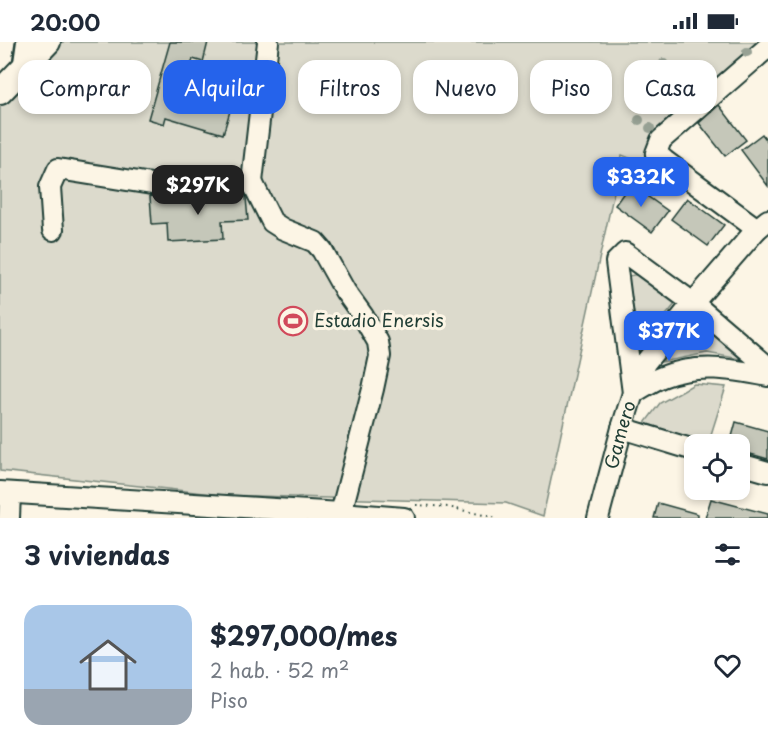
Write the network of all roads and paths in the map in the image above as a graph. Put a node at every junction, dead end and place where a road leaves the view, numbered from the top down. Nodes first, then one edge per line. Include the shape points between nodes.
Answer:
1 (48, 42) edge
2 (268, 42) edge
3 (768, 47) edge
4 (30, 52) edge
5 (0, 92) edge
6 (252, 182) junction
7 (763, 224) edge
8 (53, 230) dead end
9 (693, 303) junction
10 (768, 367) edge
11 (768, 376) edge
12 (633, 393) junction
13 (622, 428) junction
14 (684, 447) edge
15 (750, 467) edge
16 (768, 472) edge
17 (5, 492) edge
18 (264, 513) edge
19 (341, 513) junction
20 (9, 518) edge
21 (404, 518) edge
22 (598, 518) edge

1 - 4 main road
2 - 6 street
3 - 7 street via 661,140 656,153
4 - 5 main road
6 - 8 street via 164,186 58,169 50,187
6 - 19 street via 272,222 315,242 322,250 378,342 380,356
7 - 9 street, Gamero
9 - 10 street
9 - 12 street, Gamero via 645,363
9 - 12 street via 625,253 616,262
11 - 12 street via 725,368 696,369 661,377
12 - 13 street, Gamero
13 - 14 street
13 - 22 street, Gamero
15 - 16 street
17 - 18 street
17 - 20 street
18 - 19 street
19 - 21 street

